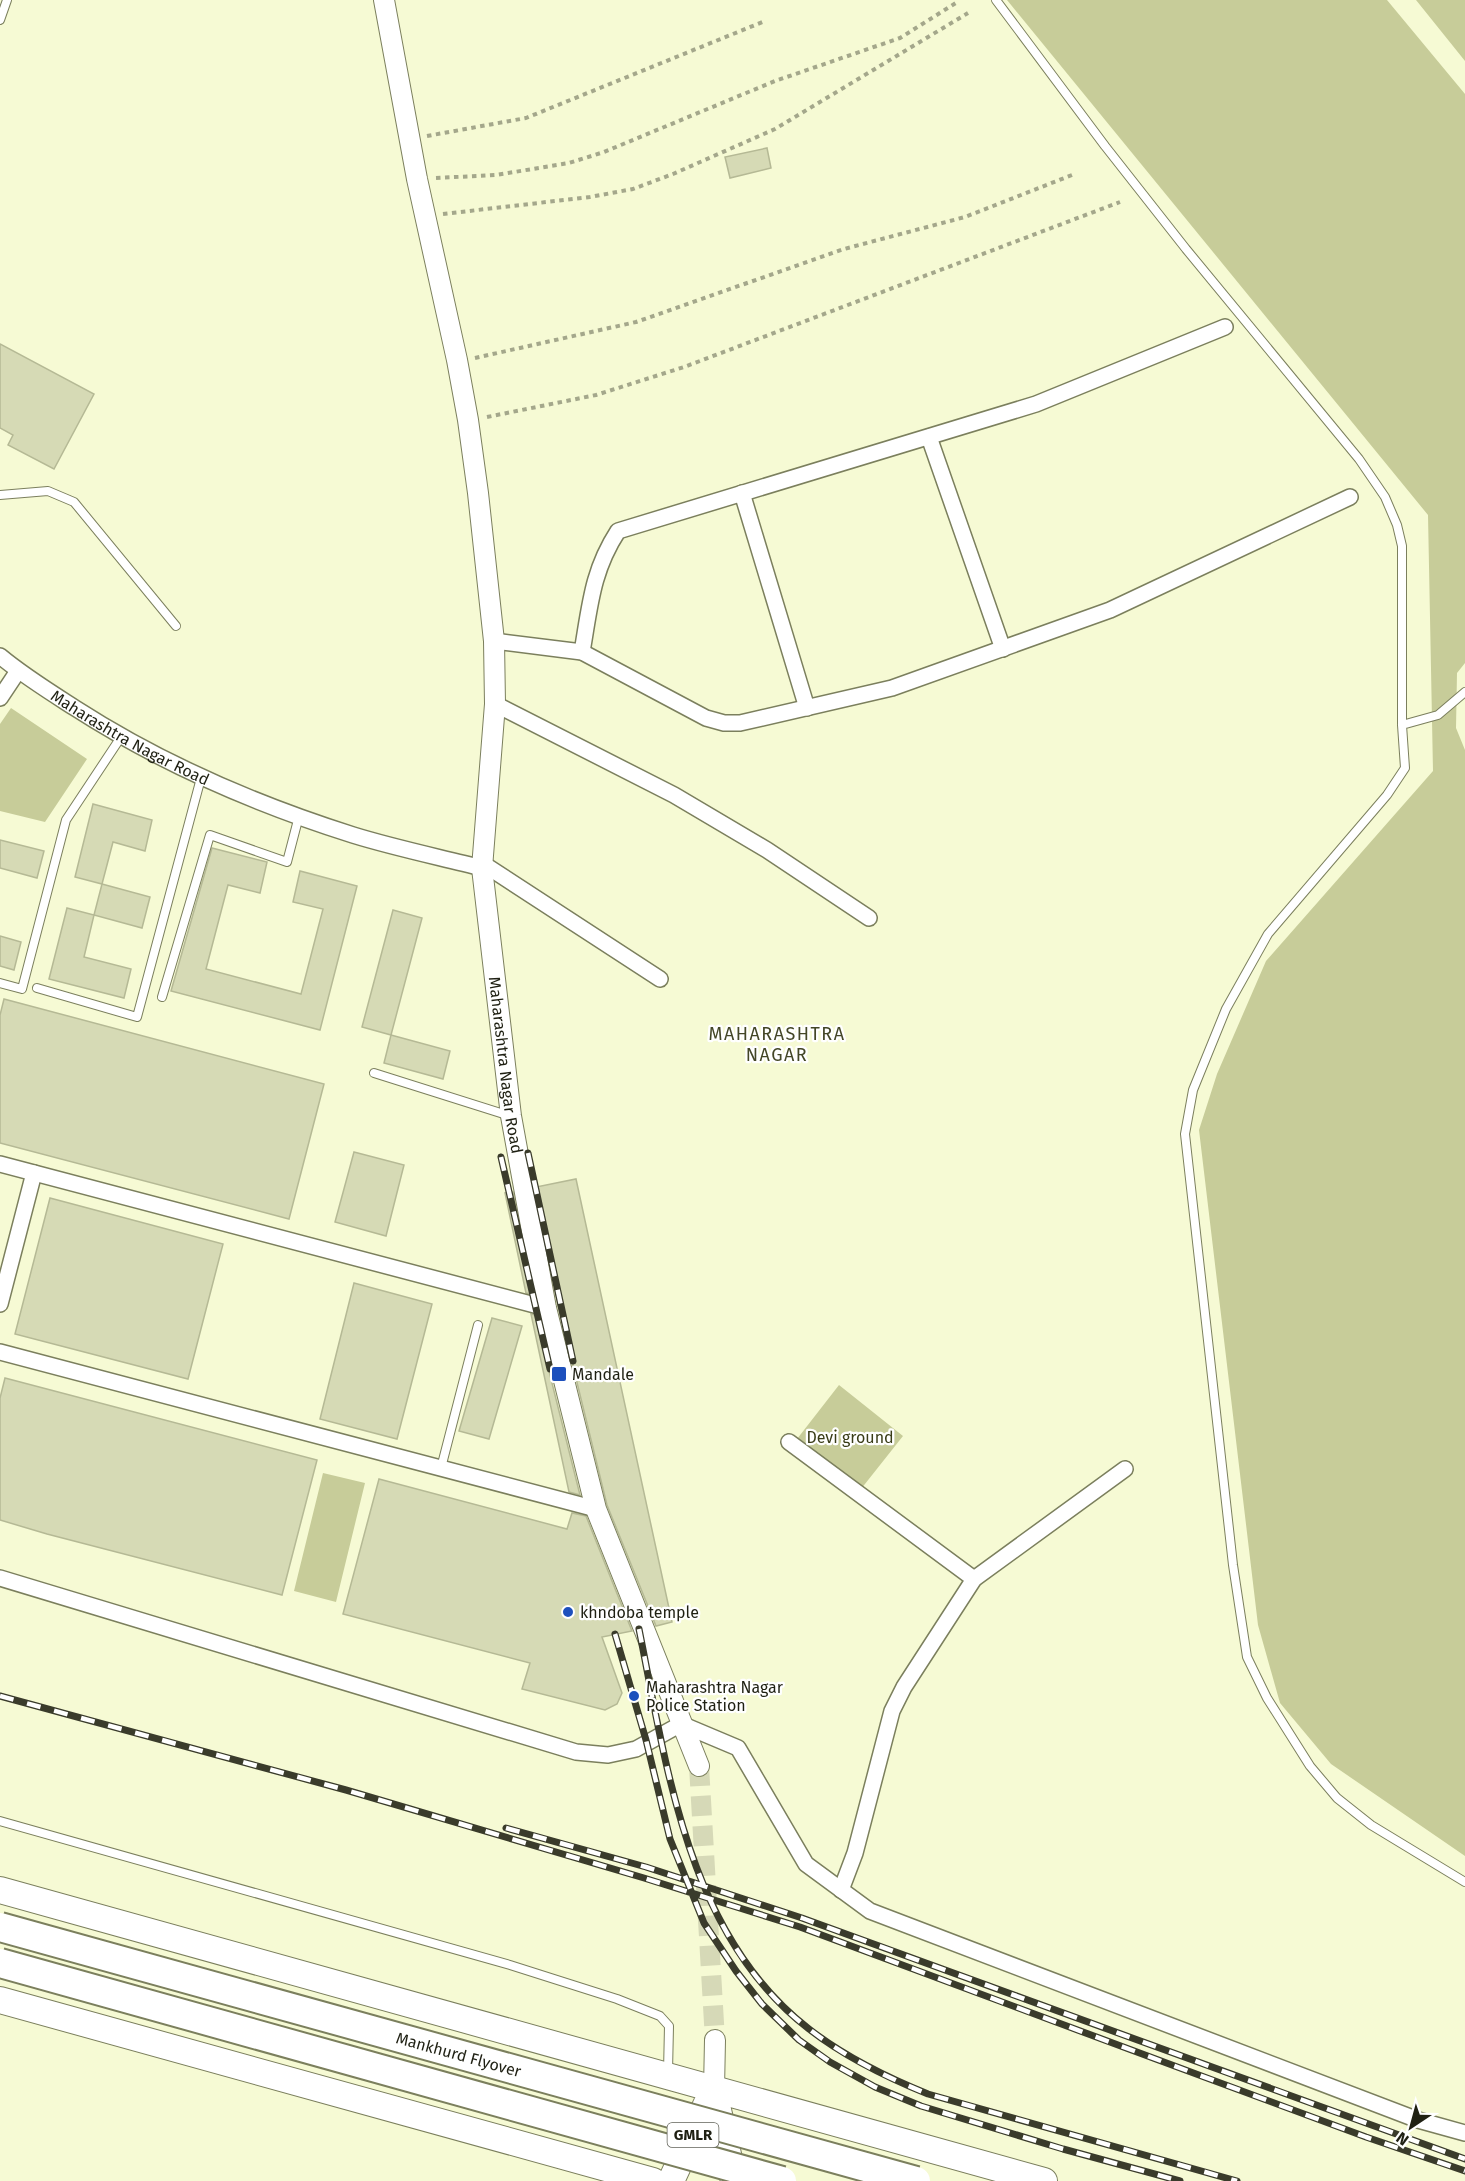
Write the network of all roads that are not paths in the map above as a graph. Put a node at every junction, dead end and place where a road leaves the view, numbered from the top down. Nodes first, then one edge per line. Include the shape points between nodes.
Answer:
1 (7, 0) edge
2 (384, 0) edge
3 (996, 0) edge
4 (0, 20) edge
5 (1226, 327) dead end
6 (929, 437) junction
7 (742, 493) junction
8 (0, 495) edge
9 (1350, 497) dead end
10 (176, 626) dead end
11 (494, 641) junction
12 (1003, 649) junction
13 (582, 652) junction
14 (0, 656) edge
15 (18, 671) junction
16 (1465, 692) edge
17 (0, 698) edge
18 (495, 704) junction
19 (807, 708) junction
20 (1402, 725) junction
21 (121, 737) junction
22 (201, 778) junction
23 (299, 816) junction
24 (482, 866) junction
25 (869, 918) dead end
26 (660, 979) dead end
27 (0, 983) edge
28 (37, 988) dead end
29 (162, 997) dead end
30 (374, 1073) dead end
31 (511, 1116) junction
32 (0, 1164) edge
33 (34, 1173) junction
34 (0, 1304) edge
35 (546, 1308) junction
36 (478, 1325) dead end
37 (0, 1352) edge
38 (789, 1442) dead end
39 (441, 1468) junction
40 (1125, 1469) dead end
41 (596, 1509) junction
42 (0, 1578) edge
43 (974, 1580) junction
44 (681, 1724) junction
45 (699, 1766) tunnel mouth
46 (0, 1821) edge
47 (1465, 1882) edge
48 (0, 1890) edge
49 (841, 1890) junction
50 (0, 1926) edge
51 (0, 1963) edge
52 (0, 2000) edge
53 (715, 2040) tunnel mouth
54 (668, 2076) junction
55 (714, 2089) junction
56 (1465, 2133) edge
57 (653, 2181) edge
58 (671, 2181) edge
59 (734, 2181) edge
60 (782, 2181) edge
61 (916, 2181) edge
62 (1044, 2181) edge

1 - 4 lane
2 - 11 street via 468,420
3 - 20 lane via 1186,249 1359,459 1385,497 1402,546
5 - 6 street via 1036,404
6 - 7 street
6 - 12 street
7 - 13 street via 618,531 596,576
7 - 19 street
8 - 10 lane via 48,491 74,502
9 - 12 street via 1110,610
11 - 13 street
11 - 18 street
12 - 19 street via 892,688
13 - 19 street via 706,718 724,723
14 - 15 street, Maharashtra Nagar Road
15 - 17 street
15 - 21 street, Maharashtra Nagar Road
16 - 20 lane via 1438,715
18 - 24 street
18 - 25 street via 674,795
20 - 47 lane via 1405,768 1388,795 1268,934 1226,1009 1193,1090 1185,1134 1247,1657 1297,1746 1337,1798 1371,1825
21 - 22 street, Maharashtra Nagar Road
21 - 27 lane via 66,820 22,989
22 - 23 street, Maharashtra Nagar Road
22 - 28 lane via 137,1017
23 - 24 street, Maharashtra Nagar Road via 355,836
23 - 29 lane via 287,862 210,835
24 - 26 street
24 - 31 street, Maharashtra Nagar Road
30 - 31 lane
31 - 35 street, Maharashtra Nagar Road
32 - 33 street
33 - 34 street
33 - 35 street
35 - 41 street, Maharashtra Nagar Road
36 - 39 lane
37 - 39 street
38 - 43 street
39 - 41 street
40 - 43 street
41 - 44 street, Maharashtra Nagar Road
42 - 44 street via 576,1752 608,1755 636,1749
43 - 49 street via 892,1711 855,1853
44 - 45 street, Maharashtra Nagar Road
44 - 49 street via 738,1748 806,1864
46 - 54 lane via 498,1961 660,2016 669,2026
48 - 54 highway
49 - 56 street via 870,1911 1419,2120
50 - 61 highway, Mankhurd Flyover, bridge
51 - 60 highway, bridge
52 - 57 highway
53 - 55 street
54 - 55 highway
55 - 58 highway, GMLR
55 - 59 highway, GMLR
55 - 62 highway

